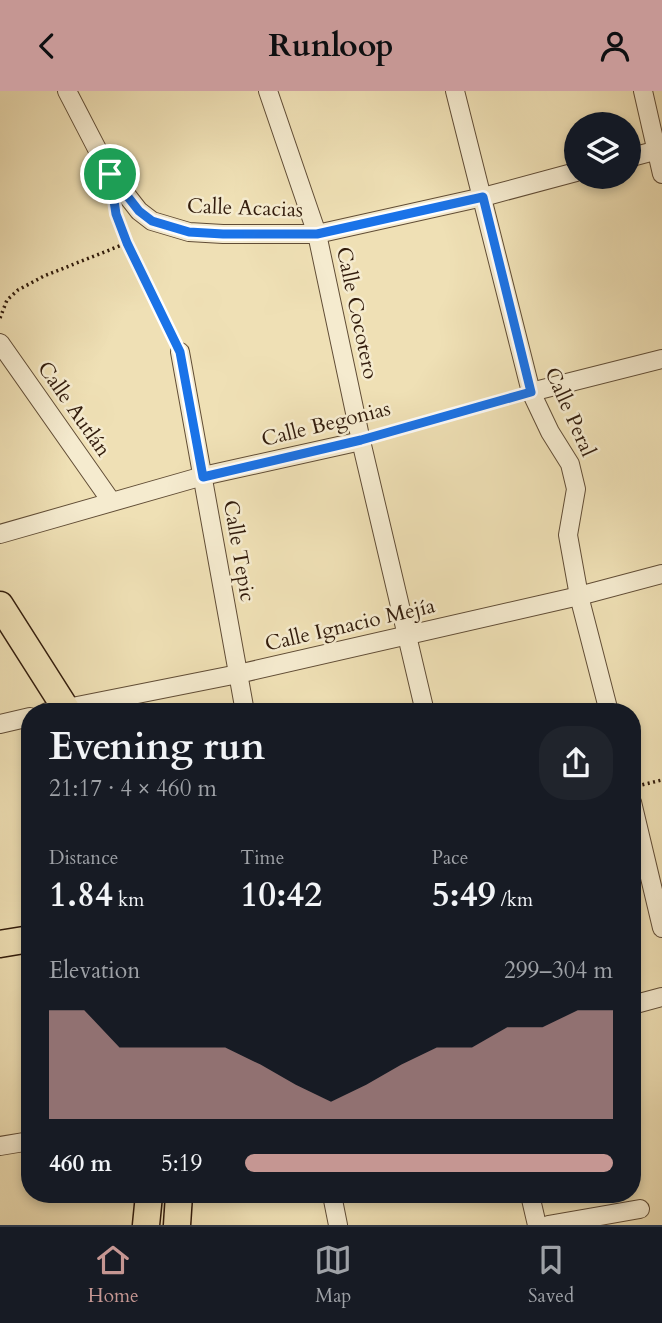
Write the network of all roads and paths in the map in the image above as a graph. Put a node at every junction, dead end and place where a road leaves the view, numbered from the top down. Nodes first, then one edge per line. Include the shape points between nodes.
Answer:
1 (67, 91) edge
2 (268, 91) edge
3 (455, 91) edge
4 (643, 91) edge
5 (659, 150) edge
6 (641, 155) edge
7 (110, 174) junction
8 (662, 174) edge
9 (564, 175) edge
10 (483, 197) junction
11 (317, 234) junction
12 (127, 243) junction
13 (0, 318) edge
14 (0, 343) edge
15 (180, 352) joint
16 (662, 359) edge
17 (531, 392) junction
18 (361, 440) junction
19 (203, 477) junction
20 (111, 502) junction
21 (0, 534) edge
22 (662, 574) edge
23 (579, 596) junction
24 (0, 605) edge
25 (408, 635) junction
26 (238, 674) junction
27 (55, 703) edge
28 (98, 703) edge
29 (243, 703) edge
30 (423, 703) edge
31 (607, 703) edge
32 (21, 719) edge
33 (0, 724) edge
34 (662, 779) edge
35 (641, 785) edge
36 (641, 840) edge
37 (662, 928) edge
38 (21, 940) edge
39 (0, 944) edge
40 (662, 997) edge
41 (641, 1003) edge
42 (21, 1142) edge
43 (0, 1146) edge
44 (148, 1203) edge
45 (178, 1203) edge
46 (334, 1203) edge
47 (532, 1203) edge
48 (640, 1209) dead end
49 (146, 1225) edge
50 (177, 1225) edge
51 (338, 1225) edge
52 (537, 1225) edge
53 (548, 1225) edge

1 - 7 street, Calle Acacias
2 - 11 street, Calle Cocotero
3 - 10 street, Calle Peral
4 - 5 street
5 - 6 street
5 - 8 street
7 - 11 street, Calle Acacias via 139,211 165,226 223,234
7 - 12 path via 116,214
9 - 10 street, Calle Acacias
10 - 11 street, Calle Acacias
10 - 17 street, Calle Peral
11 - 18 street, Calle Cocotero
12 - 13 path via 18,289 7,300
12 - 15 path
14 - 20 street, Calle Autlán
15 - 19 street, Calle Tepic
16 - 17 street
17 - 18 path, Calle Begonias
17 - 23 street, Calle Peral via 570,464 576,489 568,535
18 - 19 street, Calle Begonias
18 - 25 street, Calle Cocotero
19 - 20 street, Calle Begonias
19 - 26 street, Calle Tepic
20 - 21 street, Calle Begonias
22 - 23 street, Calle Ignacio Mejía
23 - 25 street, Calle Ignacio Mejía
23 - 31 street, Calle Peral
24 - 27 main road
25 - 26 street, Calle Ignacio Mejía
25 - 30 street, Calle Cocotero
26 - 28 street, Calle Ignacio Mejía
26 - 29 street, Calle Tepic
32 - 33 street
34 - 35 path
36 - 37 street
38 - 39 main road
40 - 41 street
42 - 43 street
44 - 49 main road
45 - 50 main road
46 - 51 street
47 - 52 street
48 - 53 street

